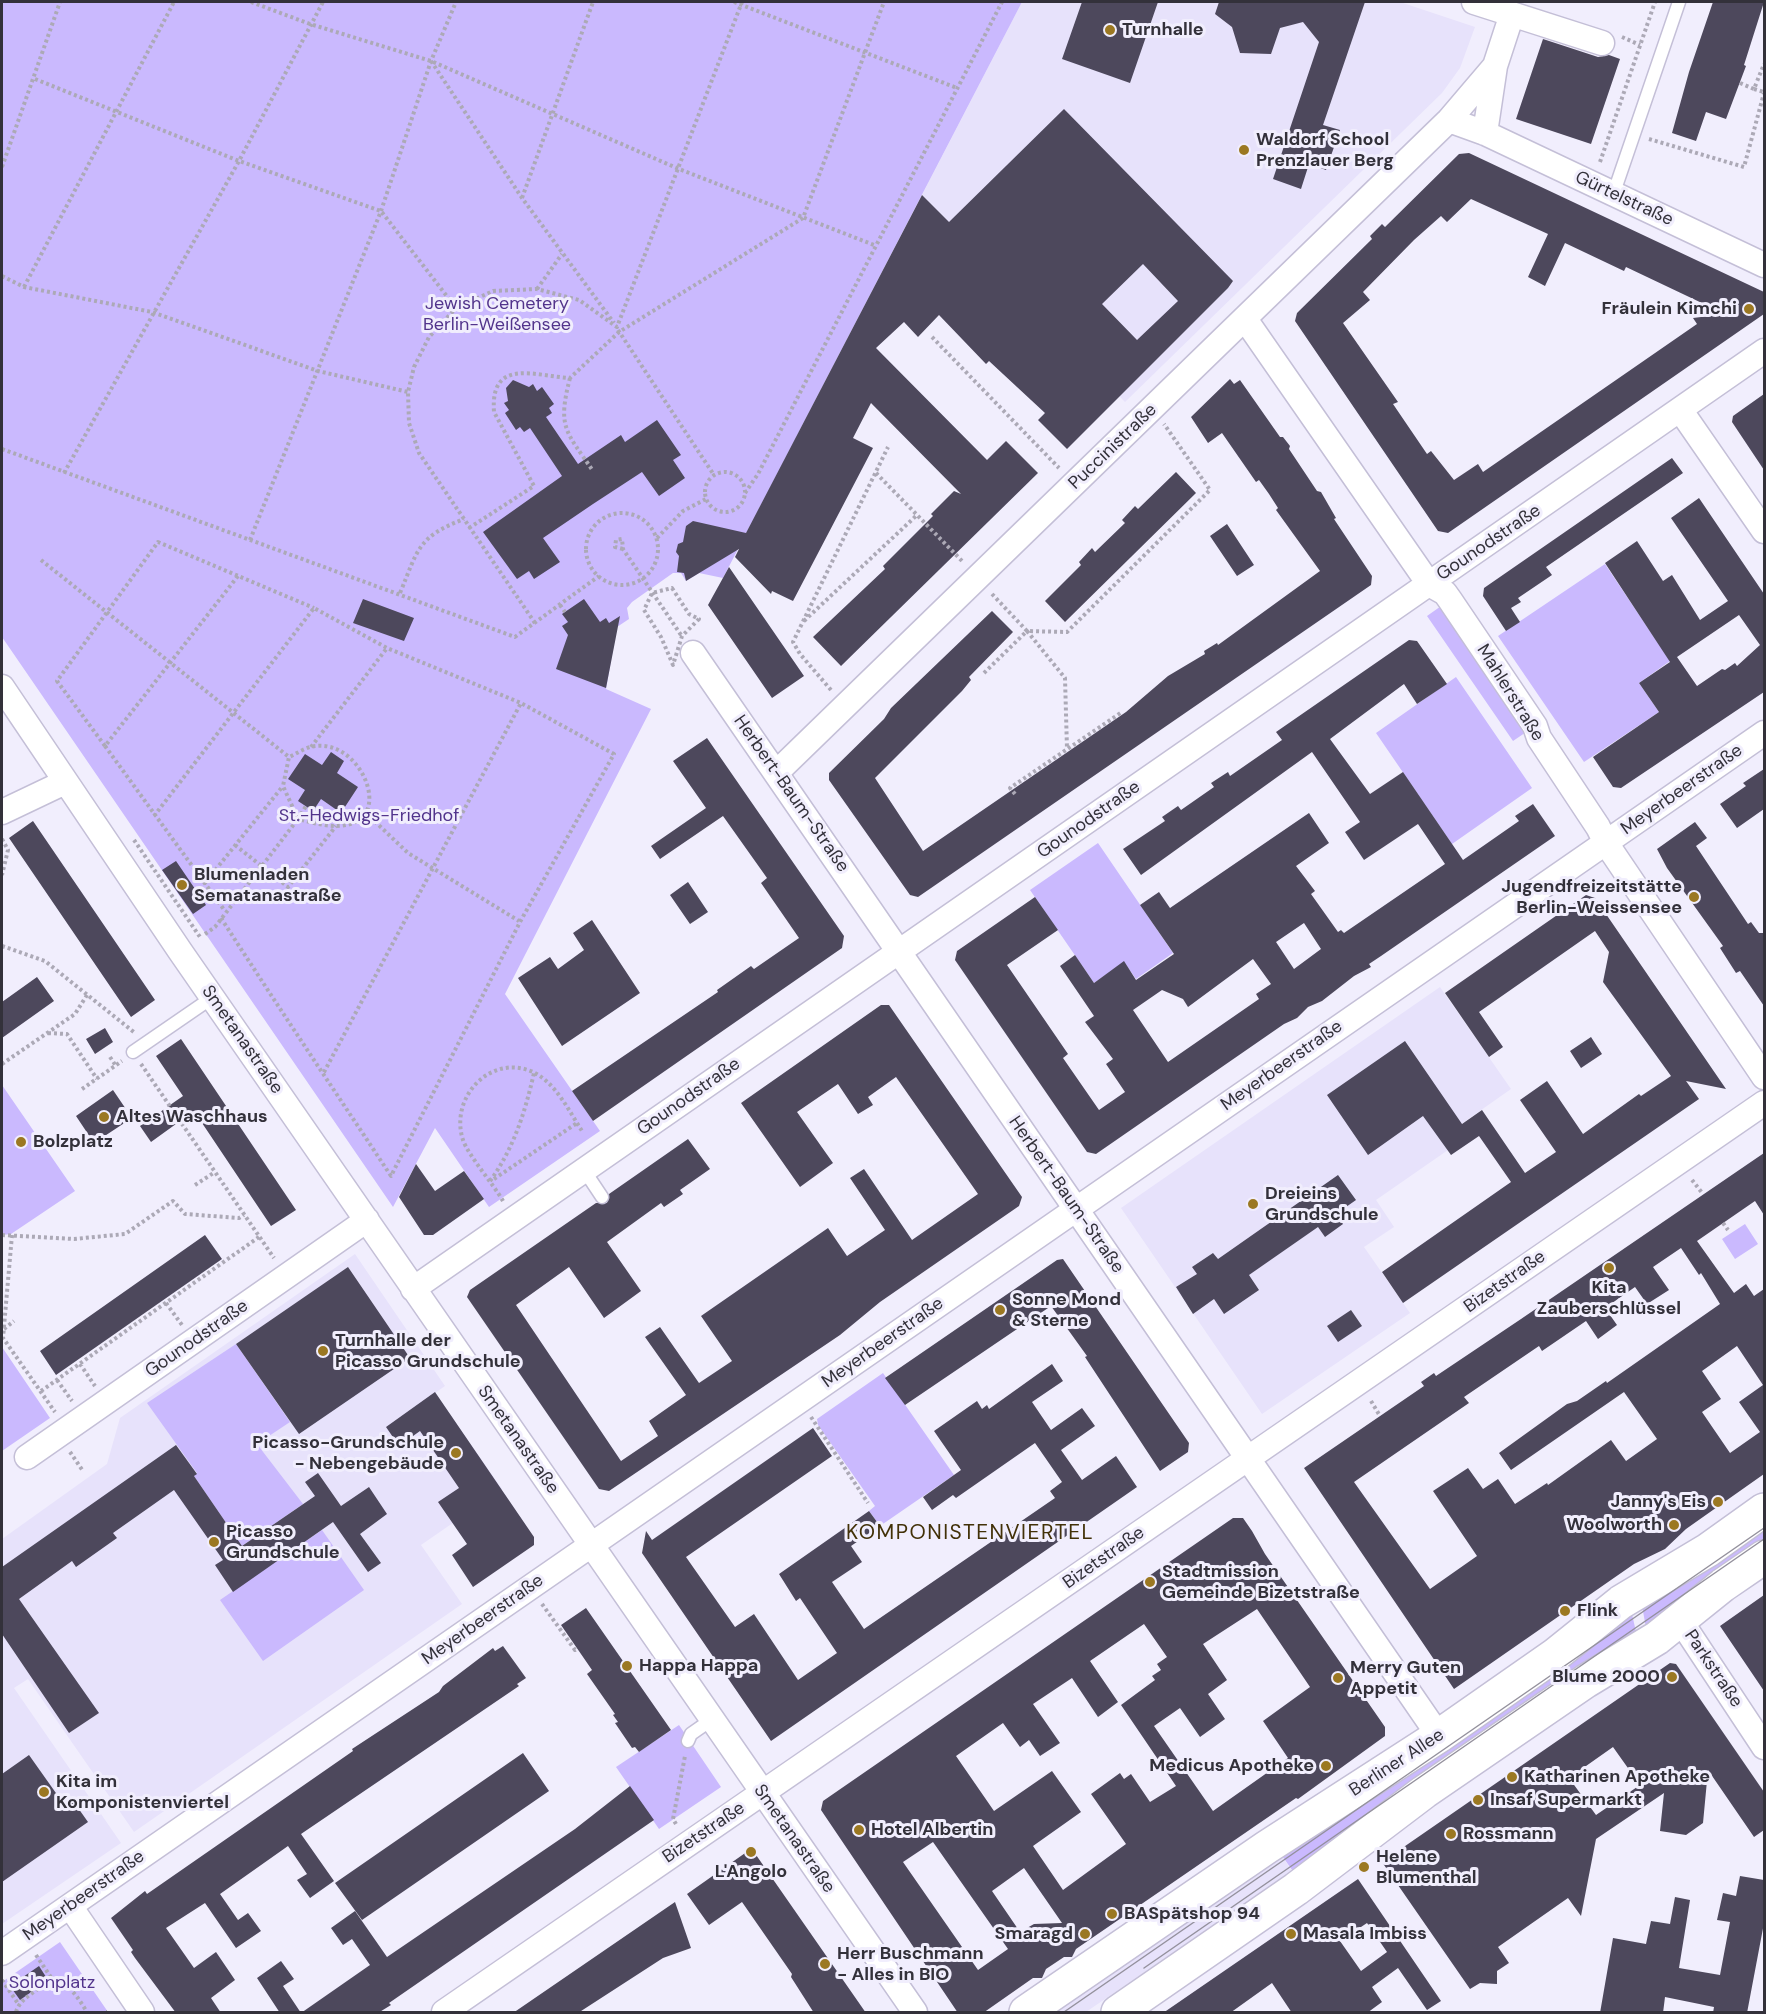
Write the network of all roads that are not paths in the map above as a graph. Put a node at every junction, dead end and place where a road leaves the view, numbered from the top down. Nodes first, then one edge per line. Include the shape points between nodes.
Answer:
1 (1474, 2) edge
2 (1679, 2) edge
3 (1512, 14) junction
4 (1602, 43) dead end
5 (1495, 66) junction
6 (1449, 120) junction
7 (1485, 133) junction
8 (1613, 195) junction
9 (1764, 265) edge
10 (1245, 319) junction
11 (1764, 351) edge
12 (1681, 411) junction
13 (1764, 531) edge
14 (1429, 584) junction
15 (683, 651) road end
16 (2, 687) edge
17 (1764, 733) edge
18 (776, 773) junction
19 (65, 782) junction
20 (2, 812) edge
21 (1606, 843) junction
22 (900, 951) junction
23 (213, 997) junction
24 (133, 1052) road end
25 (1764, 1077) edge
26 (1764, 1103) edge
27 (584, 1170) junction
28 (602, 1197) dead end
29 (1077, 1209) junction
30 (367, 1221) junction
31 (413, 1289) junction
32 (27, 1456) dead end
33 (1248, 1459) junction
34 (1764, 1510) edge
35 (591, 1546) junction
36 (1764, 1557) edge
37 (1680, 1620) junction
38 (711, 1720) junction
39 (1439, 1736) junction
40 (688, 1741) road end
41 (1764, 1747) edge
42 (762, 1793) junction
43 (70, 1906) junction
44 (2, 1953) edge
45 (142, 2013) edge
46 (444, 2013) edge
47 (915, 2013) edge
48 (1026, 2013) edge
49 (1118, 2013) edge

1 - 3 street
2 - 8 lane
3 - 4 street
3 - 5 street
5 - 6 street
5 - 7 street
6 - 7 street, Gürtelstraße
6 - 10 street, Puccinistraße
7 - 8 street, Gürtelstraße
8 - 9 street, Gürtelstraße
10 - 14 street, Mahlerstraße
10 - 18 street, Puccinistraße via 1150,410 970,569
11 - 12 street, Gounodstraße
12 - 13 street
12 - 14 street, Gounodstraße
14 - 21 street, Mahlerstraße via 1447,596 1535,726
14 - 22 street, Gounodstraße
15 - 18 street, Herbert-Baum-Straße
16 - 19 street, Smetanastraße
17 - 21 street, Meyerbeerstraße
18 - 22 street, Herbert-Baum-Straße
19 - 20 street
19 - 23 street, Smetanastraße
21 - 25 street, Mahlerstraße
21 - 29 street, Meyerbeerstraße
22 - 27 street, Gounodstraße
22 - 29 street, Herbert-Baum-Straße
23 - 24 lane
23 - 30 street, Smetanastraße
26 - 33 street, Bizetstraße
27 - 28 lane
27 - 31 street, Gounodstraße
29 - 33 street, Herbert-Baum-Straße
29 - 35 street, Meyerbeerstraße
30 - 31 street, Smetanastraße
30 - 32 street, Gounodstraße
31 - 35 street, Smetanastraße
33 - 39 street, Herbert-Baum-Straße
33 - 42 street, Bizetstraße
34 - 39 main road, Berliner Allee via 1702,1554 1621,1602 1555,1655
35 - 38 street, Smetanastraße
35 - 43 street, Meyerbeerstraße
36 - 37 main road
37 - 41 street, Parkstraße
37 - 49 main road via 1424,1792 1323,1869
38 - 40 lane via 691,1734
38 - 42 street, Smetanastraße
39 - 48 main road, Berliner Allee via 1267,1847
42 - 46 street, Bizetstraße
42 - 47 street, Smetanastraße
43 - 44 street, Meyerbeerstraße
43 - 45 street

